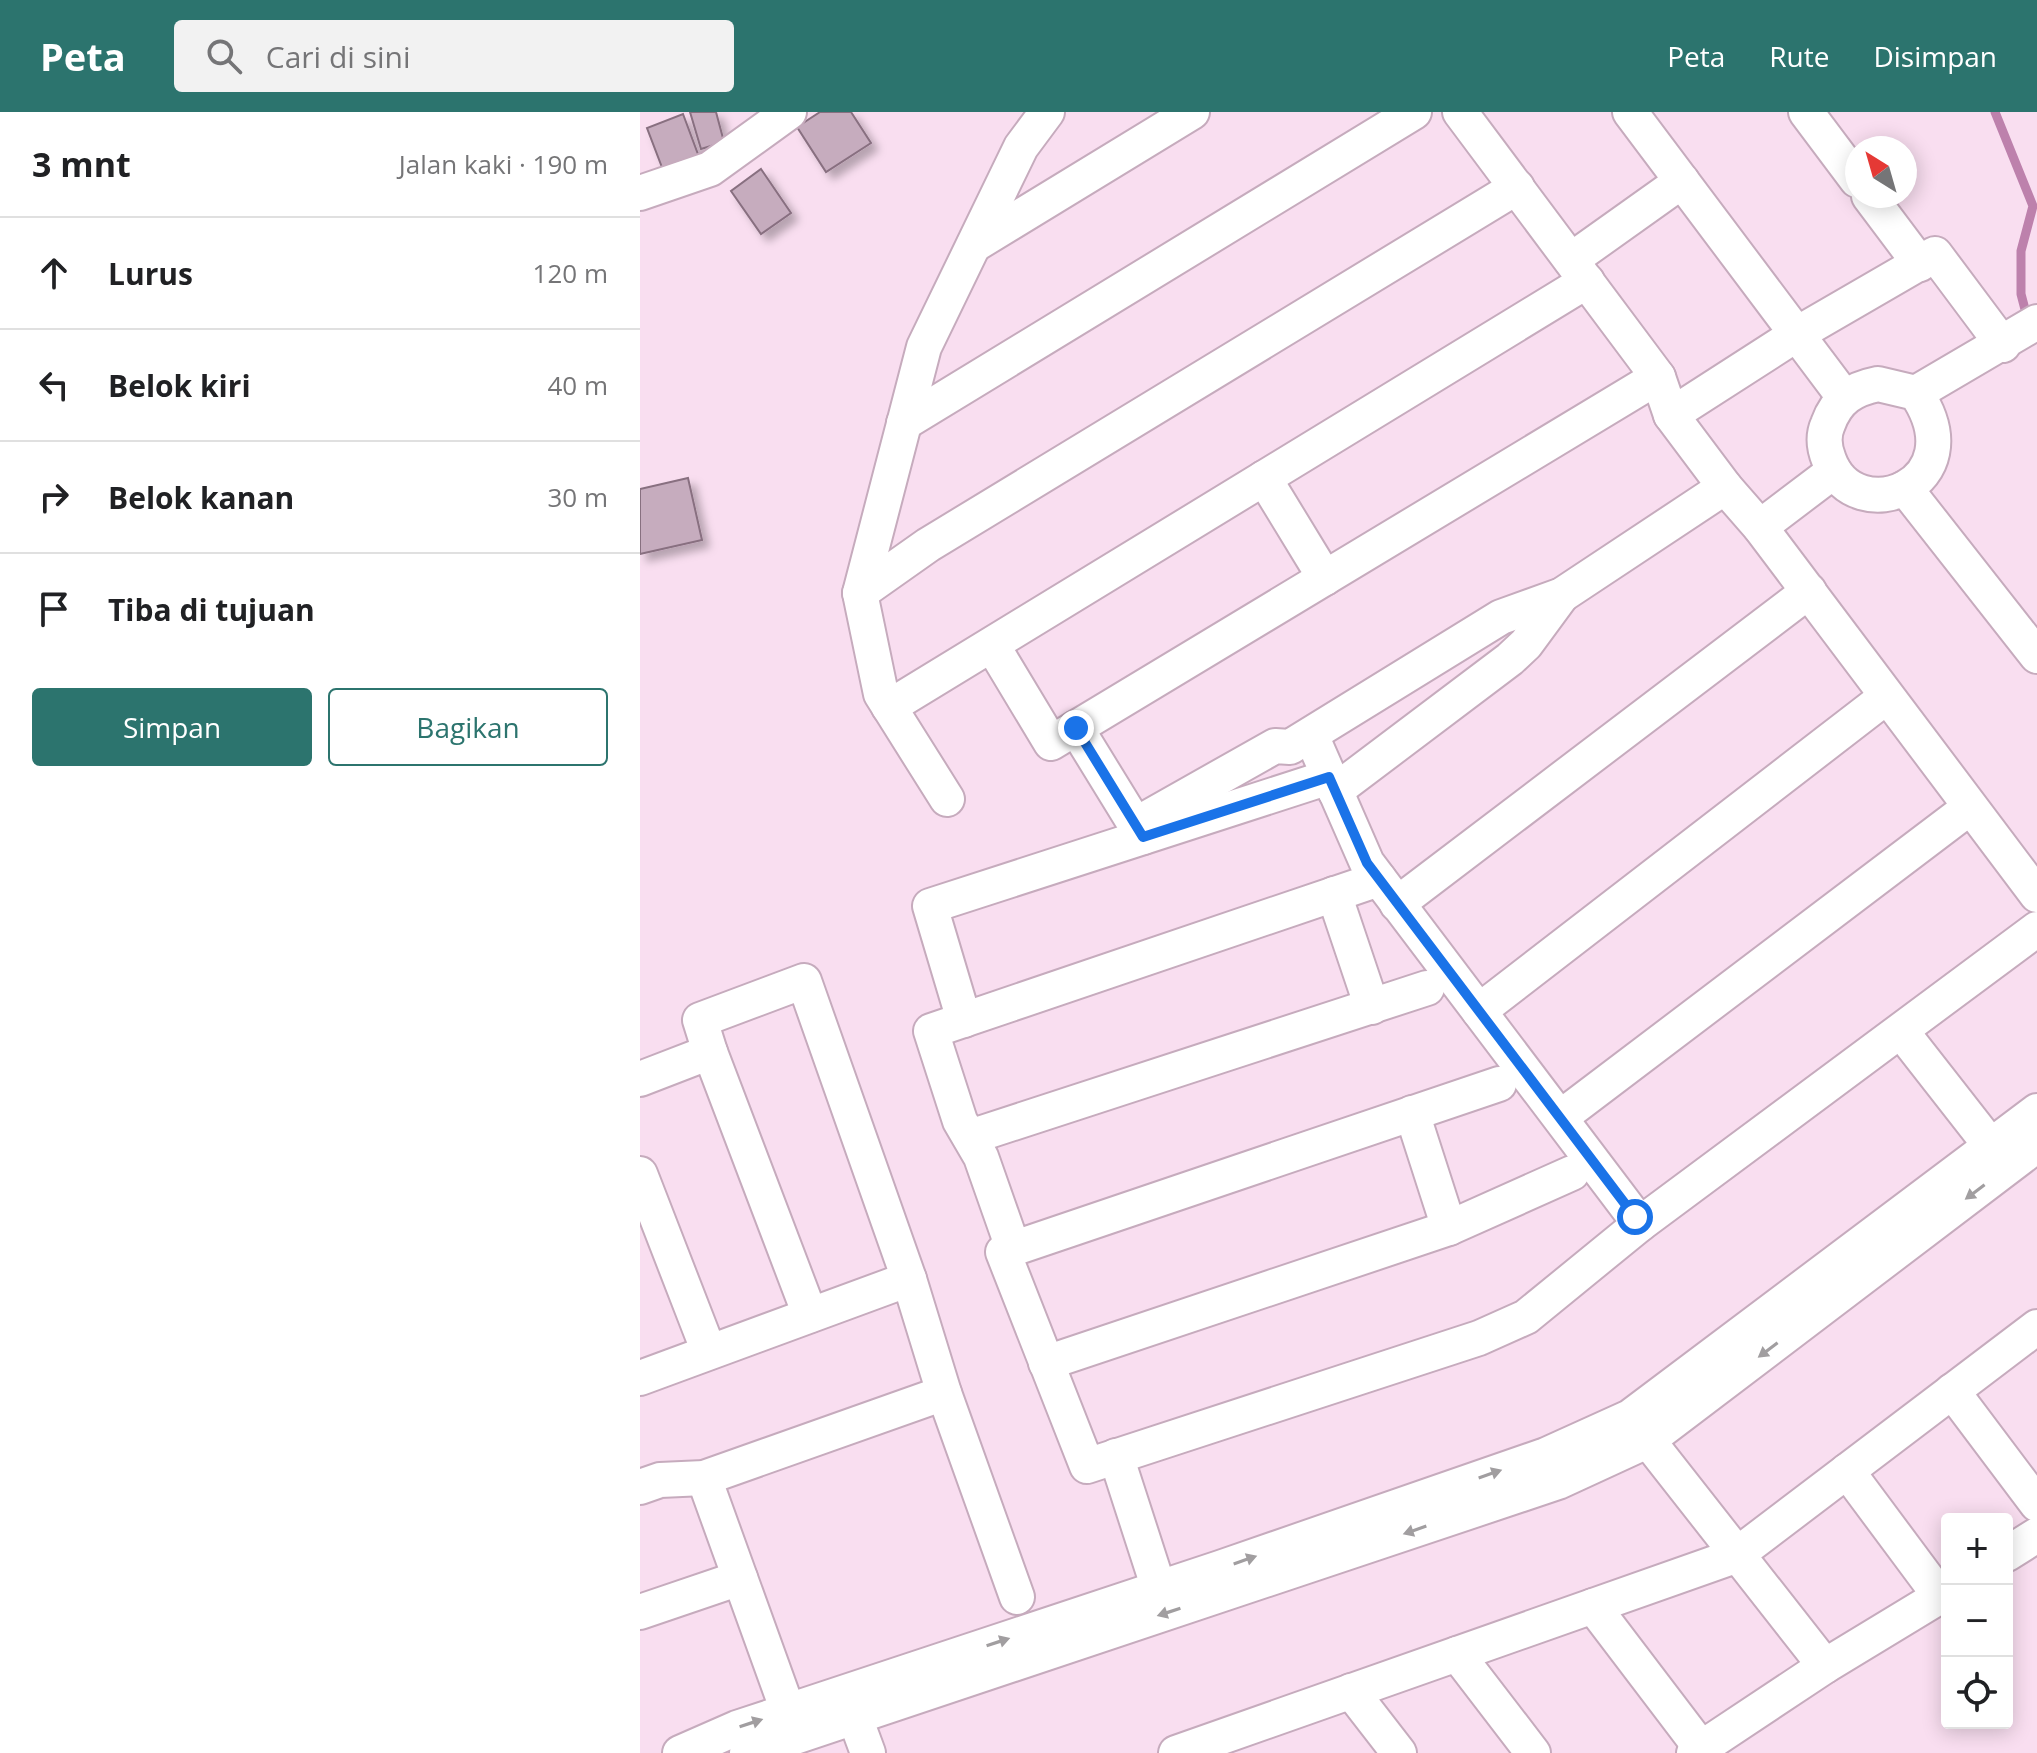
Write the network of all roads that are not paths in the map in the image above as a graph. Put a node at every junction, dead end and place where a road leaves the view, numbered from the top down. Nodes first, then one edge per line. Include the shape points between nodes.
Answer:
1 (789, 112) edge
2 (1047, 112) edge
3 (1192, 112) edge
4 (1414, 112) edge
5 (1460, 112) edge
6 (1630, 112) edge
7 (1823, 118) edge
8 (1845, 158) edge
9 (1682, 181) junction
10 (1517, 187) junction
11 (640, 193) edge
12 (1878, 208) edge
13 (974, 245) junction
14 (1920, 264) junction
15 (1579, 270) junction
16 (2037, 322) edge
17 (1797, 334) junction
18 (2003, 345) junction
19 (1658, 377) junction
20 (1916, 393) junction
21 (1844, 397) junction
22 (1671, 415) junction
23 (904, 423) junction
24 (1834, 471) junction
25 (1264, 478) junction
26 (1725, 487) junction
27 (1905, 488) junction
28 (1760, 527) junction
29 (1325, 578) junction
30 (1809, 591) junction
31 (860, 593) junction
32 (1562, 595) junction
33 (992, 645) junction
34 (2037, 656) edge
35 (1886, 697) junction
36 (889, 707) junction
37 (1076, 728) junction
38 (1311, 735) junction
39 (1332, 784) junction
40 (947, 799) dead end
41 (1969, 808) junction
42 (1139, 831) junction
43 (1388, 891) junction
44 (1334, 894) junction
45 (2037, 895) edge
46 (2037, 929) edge
47 (1427, 988) dead end
48 (1372, 1007) junction
49 (1479, 1011) junction
50 (964, 1020) junction
51 (1901, 1031) junction
52 (710, 1052) junction
53 (640, 1079) edge
54 (1499, 1084) dead end
55 (2037, 1111) edge
56 (1412, 1113) junction
57 (1561, 1117) junction
58 (970, 1137) junction
59 (2037, 1145) edge
60 (1999, 1157) junction
61 (1572, 1173) dead end
62 (640, 1174) edge
63 (1640, 1224) junction
64 (1449, 1228) junction
65 (1013, 1248) junction
66 (909, 1279) junction
67 (810, 1315) junction
68 (2037, 1327) edge
69 (709, 1352) junction
70 (1046, 1363) junction
71 (640, 1378) edge
72 (1952, 1391) junction
73 (944, 1393) junction
74 (1638, 1429) junction
75 (1116, 1456) junction
76 (1847, 1471) junction
77 (704, 1478) junction
78 (640, 1487) edge
79 (2037, 1504) edge
80 (2037, 1535) edge
81 (2013, 1550) edge
82 (1735, 1556) junction
83 (740, 1578) junction
84 (1159, 1589) junction
85 (1941, 1591) edge
86 (1941, 1595) edge
87 (1017, 1597) dead end
88 (1593, 1606) junction
89 (640, 1612) edge
90 (1071, 1631) junction
91 (1457, 1654) junction
92 (1825, 1666) junction
93 (1351, 1691) junction
94 (850, 1705) junction
95 (788, 1711) junction
96 (1224, 1746) edge
97 (1698, 1751) edge
98 (680, 1753) edge
99 (747, 1753) edge
100 (868, 1753) edge
101 (1176, 1753) edge
102 (1399, 1753) edge
103 (1533, 1753) edge

1 - 11 street via 710,169
2 - 13 street via 1021,147
3 - 13 street
4 - 23 street
5 - 10 street
6 - 9 street
7 - 8 street
9 - 15 street
9 - 17 street
10 - 15 street
10 - 31 street via 928,545
12 - 14 street
13 - 23 street via 924,347
14 - 17 street
14 - 18 street via 1935,254
15 - 19 street
15 - 25 street
16 - 18 street
17 - 21 street
17 - 22 street
18 - 20 street
19 - 22 street
19 - 29 street
20 - 21 street via 1878,384
20 - 27 street via 1934,427 1935,447 1928,467
21 - 24 street via 1825,430 1825,449
22 - 26 street
23 - 31 street
24 - 27 street via 1861,492 1879,495
24 - 28 street
25 - 29 street
25 - 33 street
26 - 28 street
26 - 32 street
27 - 34 street
28 - 30 street
29 - 37 street
30 - 35 street
30 - 43 street
31 - 36 street via 881,694
32 - 38 street via 1501,617
32 - 39 street via 1510,659
33 - 36 street
33 - 37 street via 1051,743
35 - 41 street
35 - 49 street
36 - 40 street
37 - 42 street
38 - 39 street
38 - 42 street via 1290,747 1275,746
39 - 42 street
39 - 43 street via 1367,863
41 - 45 street
41 - 57 street
42 - 50 street via 930,906
43 - 44 street
43 - 49 street
44 - 48 street
44 - 50 street
46 - 51 street
47 - 48 street
48 - 58 street
49 - 57 street
50 - 58 street via 931,1031
51 - 60 street
51 - 63 street
52 - 53 street
52 - 66 street via 700,1020 804,981
52 - 67 street
54 - 56 street
55 - 60 street
56 - 64 street
56 - 65 street
57 - 63 street
58 - 65 street
59 - 60 street
60 - 74 street
61 - 64 street
62 - 69 street
63 - 75 street via 1526,1317 1479,1338
64 - 70 street
65 - 70 street via 1003,1252
66 - 67 street
66 - 73 street
67 - 69 street
68 - 72 street
69 - 71 street
70 - 75 street via 1087,1466
72 - 76 street
72 - 79 street
73 - 77 street
73 - 87 street
74 - 82 street
84 -> 74 street via 1546,1455
74 -> 90 street via 1558,1482
75 - 84 street
76 - 82 street
76 - 85 street
77 - 78 street via 660,1480
77 - 83 street
80 - 81 street
82 - 88 street
82 - 92 street
83 - 89 street
83 - 95 street
84 - 90 street
86 - 92 street
88 - 91 street
88 - 97 street
90 - 94 street
91 - 93 street
91 - 103 street
92 - 97 street
93 - 96 street
93 - 102 street
94 - 95 street
94 - 99 street
94 - 100 street
98 -> 95 street
96 - 101 street

